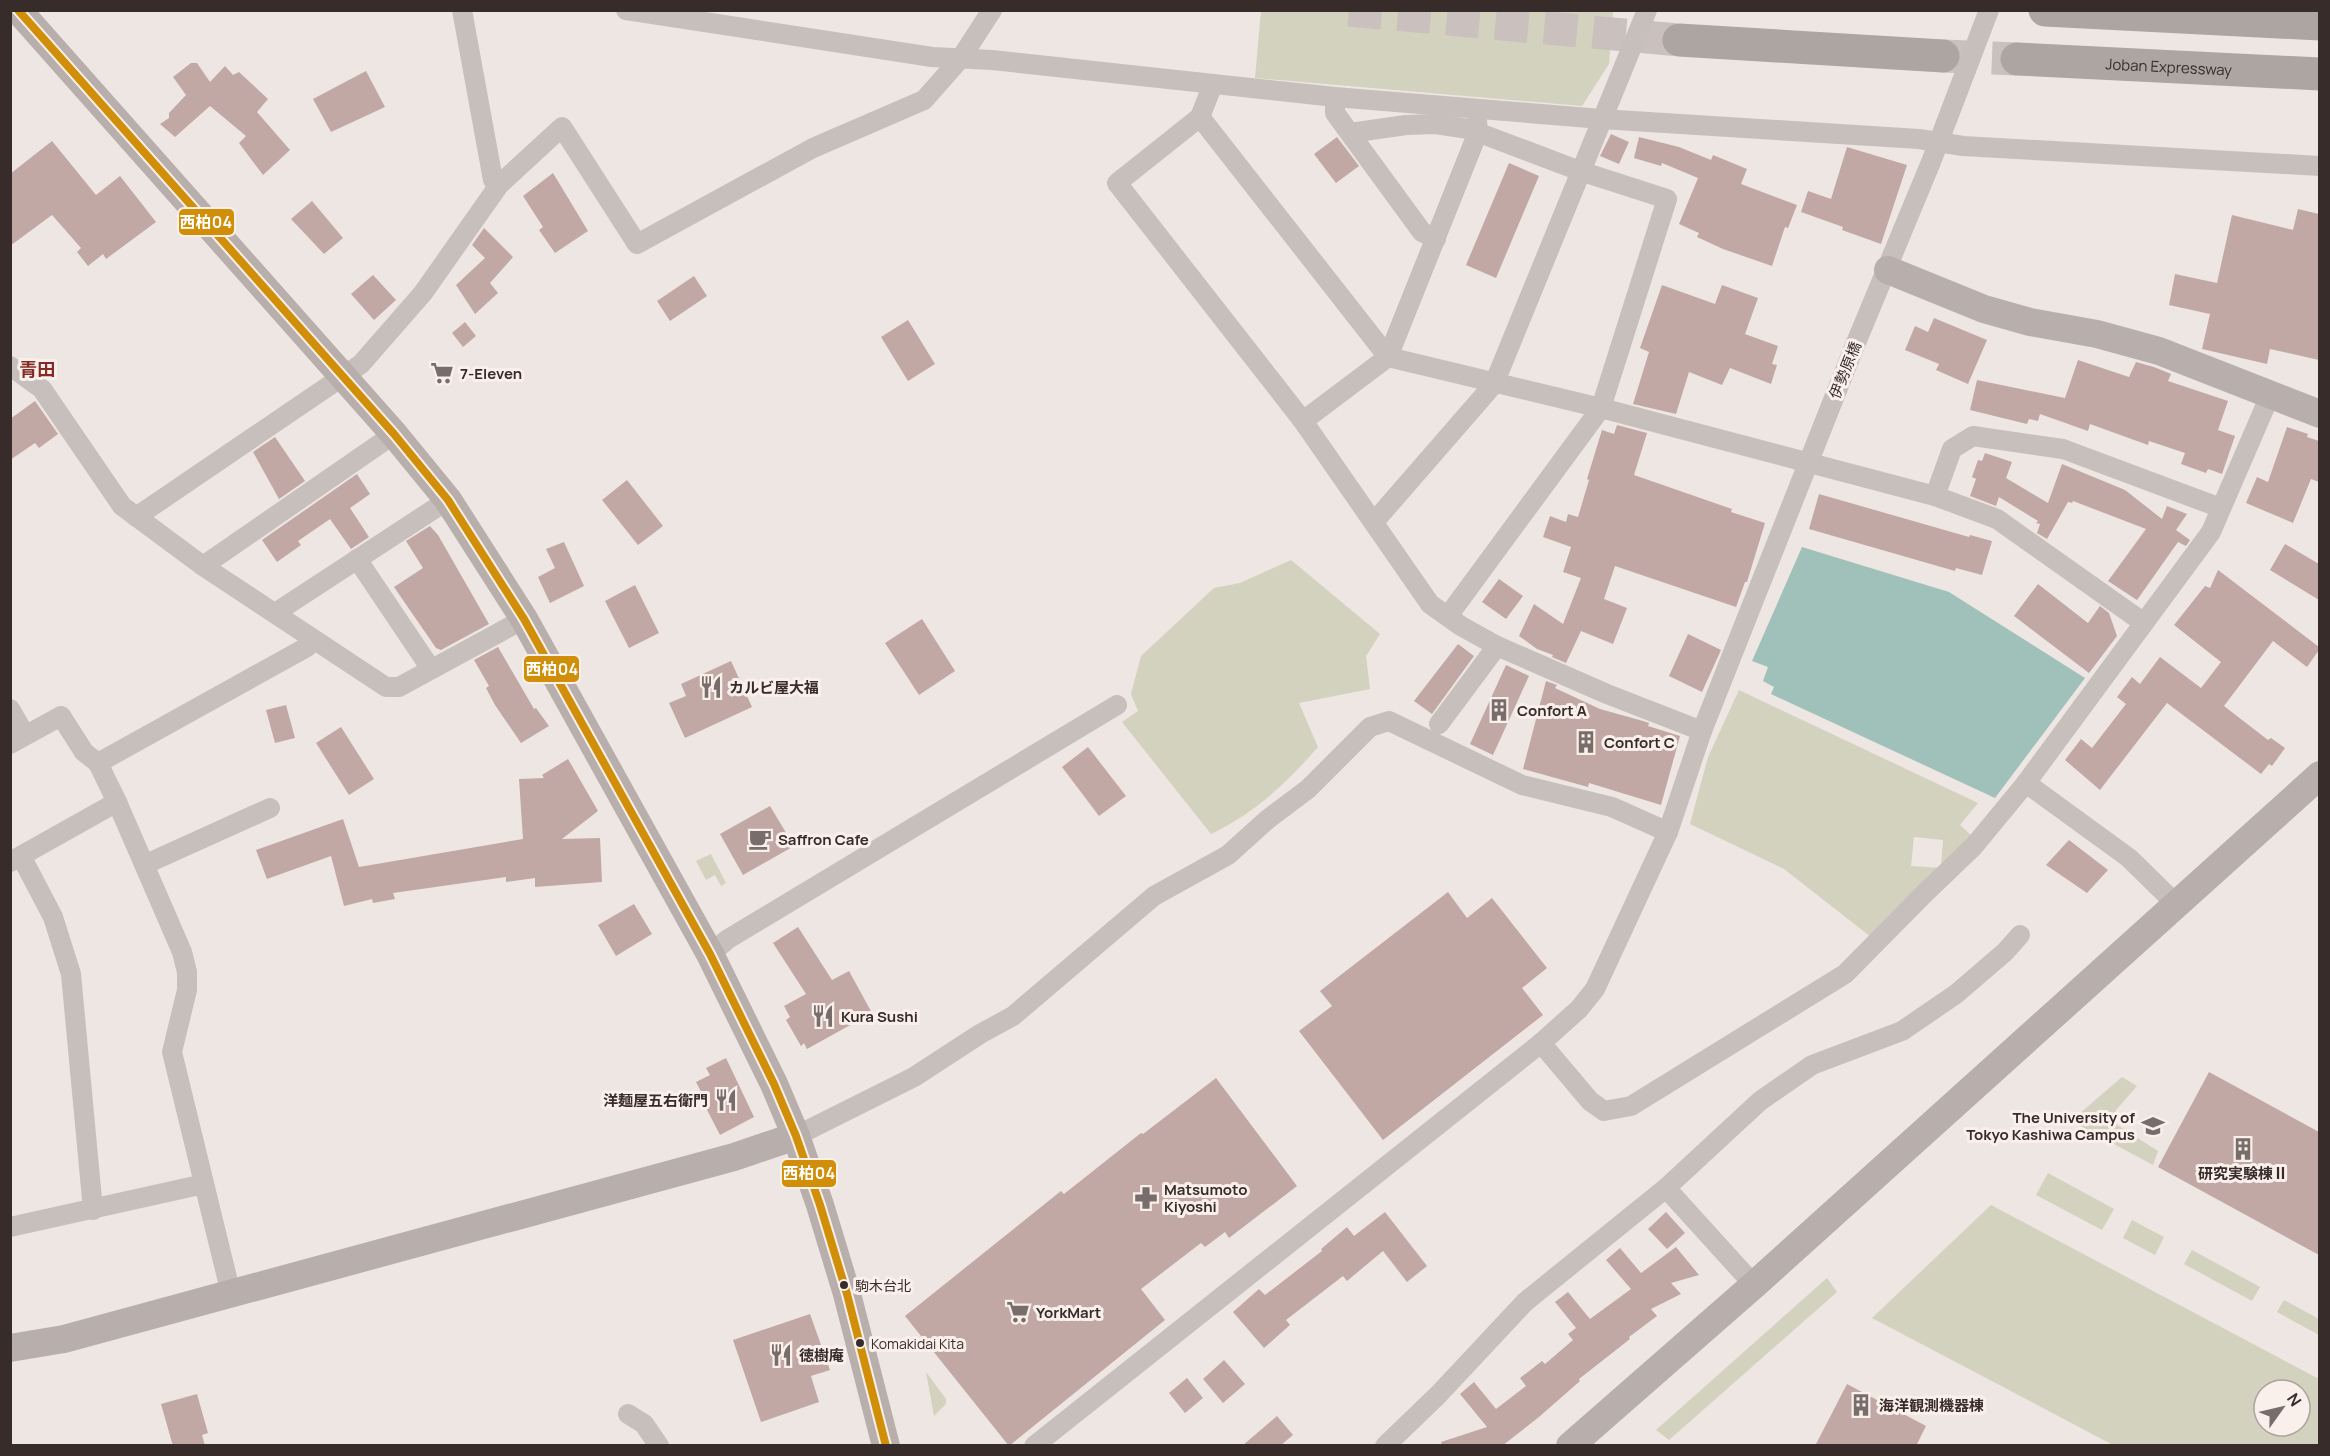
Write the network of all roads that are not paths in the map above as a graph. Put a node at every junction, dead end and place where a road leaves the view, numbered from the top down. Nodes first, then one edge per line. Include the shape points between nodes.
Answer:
1 (18, 10) edge
2 (462, 10) edge
3 (626, 10) edge
4 (992, 10) edge
5 (1647, 10) edge
6 (1989, 10) edge
7 (2045, 10) edge
8 (2319, 24) edge
9 (1679, 40) tunnel mouth
10 (1943, 56) tunnel mouth
11 (961, 58) junction
12 (2018, 60) tunnel mouth
13 (2319, 74) edge
14 (1213, 84) junction
15 (1335, 97) junction
16 (1477, 109) junction
17 (1200, 117) junction
18 (1601, 119) junction
19 (1478, 132) junction
20 (1350, 133) junction
21 (1939, 142) junction
22 (2319, 166) edge
23 (1580, 171) junction
24 (500, 185) junction
25 (1436, 239) junction
26 (1888, 270) junction
27 (1388, 357) junction
28 (10, 366) edge
29 (346, 376) junction
30 (1494, 384) junction
31 (2271, 393) junction
32 (1600, 408) junction
33 (2319, 414) edge
34 (1303, 421) junction
35 (394, 434) junction
36 (1809, 463) junction
37 (1935, 496) junction
38 (448, 500) junction
39 (2221, 508) junction
40 (136, 517) junction
41 (1374, 522) junction
42 (357, 559) junction
43 (203, 566) junction
44 (275, 613) junction
45 (1448, 616) junction
46 (524, 619) junction
47 (2144, 624) junction
48 (311, 639) junction
49 (1497, 646) junction
50 (430, 669) junction
51 (1117, 705) dead end
52 (10, 709) edge
53 (1439, 724) dead end
54 (1702, 730) junction
55 (18, 740) edge
56 (98, 763) junction
57 (2319, 775) edge
58 (2026, 783) junction
59 (117, 802) junction
60 (270, 808) dead end
61 (1668, 832) junction
62 (16, 859) edge
63 (146, 864) junction
64 (2176, 904) junction
65 (2020, 935) dead end
66 (710, 954) junction
67 (1540, 1043) junction
68 (796, 1136) junction
69 (204, 1184) junction
70 (1666, 1188) junction
71 (93, 1210) junction
72 (10, 1227) edge
73 (1754, 1285) junction
74 (231, 1294) junction
75 (10, 1348) edge
76 (628, 1414) dead end
77 (659, 1446) edge
78 (886, 1446) edge
79 (1034, 1446) edge
80 (1384, 1446) edge
81 (1570, 1446) edge

1 - 29 street
2 - 24 street via 493,180
3 - 11 street via 932,57
4 - 11 street
5 - 18 street
6 - 21 street, 伊勢原橋
7 - 8 highway
9 - 10 highway
11 - 14 street
11 - 24 street via 924,100 813,148 638,244 562,127
12 - 13 highway, Joban Expressway
14 - 15 street
14 - 17 street
15 - 16 street
15 - 20 street via 1335,113
16 - 18 street
16 - 19 street
17 - 27 street
17 - 34 street via 1117,183
18 - 21 street
18 - 23 street
19 - 20 street via 1435,124
19 - 23 street
19 - 25 street
20 - 25 street via 1422,232
21 - 22 street
21 - 26 street, 伊勢原橋
23 - 30 street
23 - 32 street via 1667,199
24 - 29 street via 423,293 369,356
25 - 27 street
26 - 31 street via 1984,309 2159,351
26 - 36 street, 伊勢原橋
27 - 30 street
27 - 34 street
28 - 40 street via 42,389 122,506
29 - 35 street
29 - 40 street
30 - 32 street
30 - 41 street
31 - 33 street
31 - 39 street
32 - 36 street
32 - 45 street
34 - 41 street
35 - 38 street
35 - 43 street
36 - 37 street
36 - 54 street, 伊勢原橋
37 - 39 street via 1952,449 1973,436 2063,449
37 - 47 street via 1997,519
38 - 42 street
38 - 46 street
39 - 47 street via 2211,532
40 - 43 street
41 - 45 street via 1430,604
42 - 44 street
42 - 50 street
43 - 44 street
44 - 48 street
45 - 49 street
46 - 50 street
46 - 66 street
47 - 58 street
48 - 50 street via 386,687 399,687
48 - 56 street via 307,647
49 - 53 street
49 - 54 street
51 - 66 street via 728,939
52 - 55 street
54 - 61 street, 伊勢原橋
55 - 56 street via 61,716 84,752
56 - 59 street
57 - 64 street
58 - 64 street via 2129,858
58 - 67 street via 1974,846 1845,974 1631,1106 1604,1111 1590,1101
59 - 62 street
59 - 63 street
60 - 63 street
61 - 67 street, 伊勢原橋 via 1595,988 1579,1009
61 - 68 street via 1612,807 1521,785 1389,721 1370,727 1308,789 1228,855 1154,896 1013,1016 914,1077
62 - 71 street via 53,917 71,974
63 - 69 street via 187,972 187,990 172,1052
64 - 73 street
65 - 70 street via 2006,952 1956,994 1902,1031 1812,1065 1760,1101
66 - 68 street
67 - 79 street, 伊勢原橋
68 - 74 street via 734,1157
68 - 78 street via 834,1251
69 - 71 street
69 - 74 street
70 - 73 street
70 - 80 street via 1525,1302
71 - 72 street
73 - 81 street
74 - 75 street via 64,1339
76 - 77 street via 644,1424

